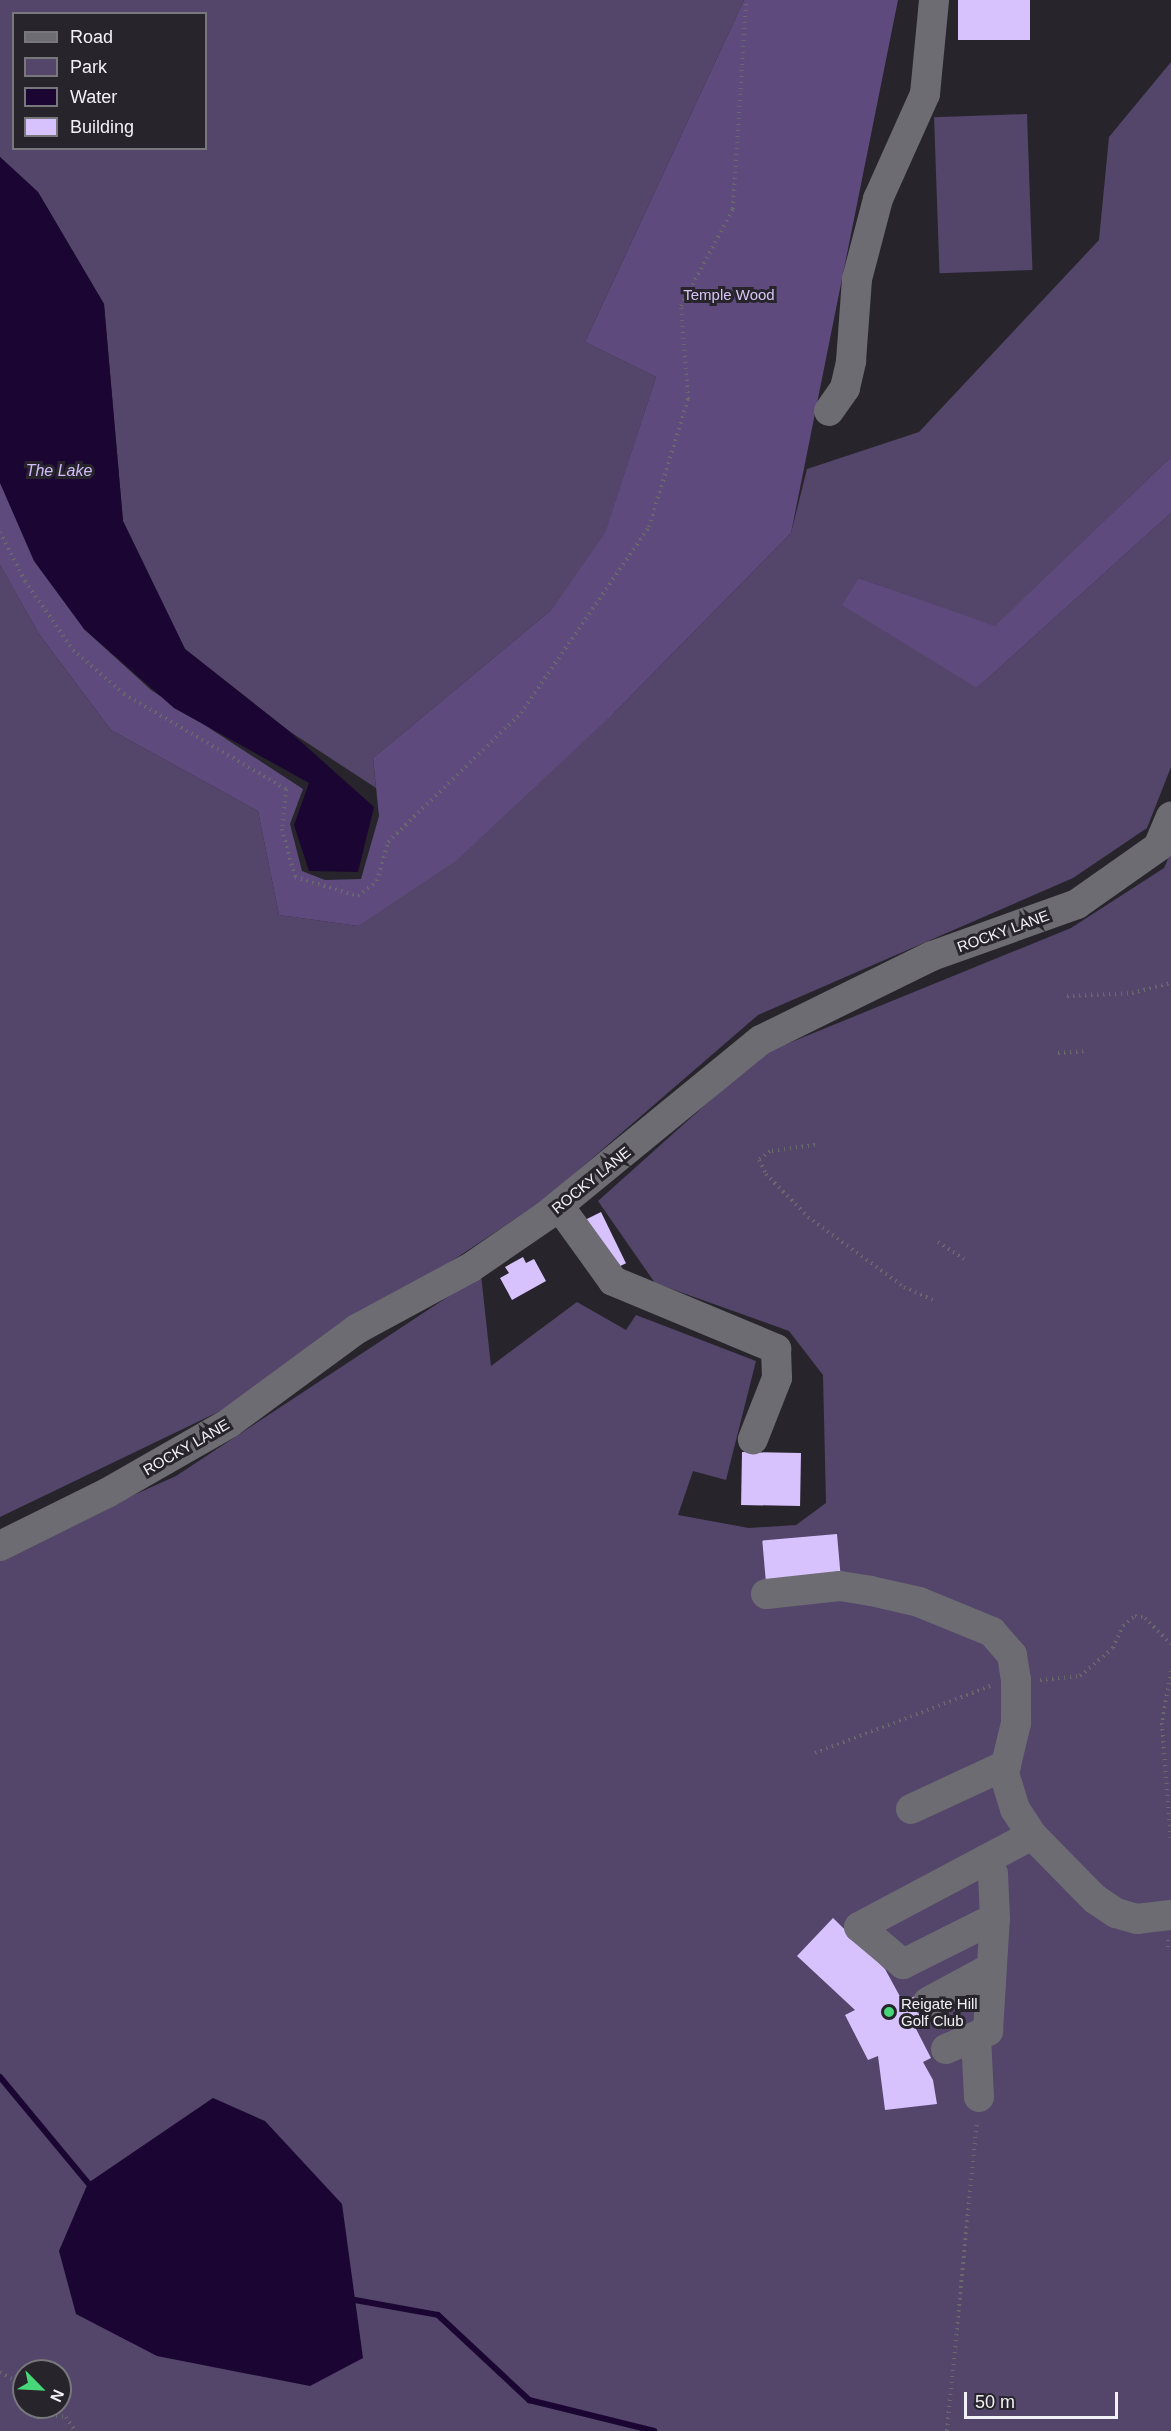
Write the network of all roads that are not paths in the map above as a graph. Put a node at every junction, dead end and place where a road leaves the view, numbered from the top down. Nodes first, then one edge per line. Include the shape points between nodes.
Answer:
1 (934, 0) edge
2 (829, 411) dead end
3 (1171, 817) edge
4 (559, 1206) junction
5 (753, 1439) dead end
6 (0, 1546) edge
7 (766, 1594) dead end
8 (1006, 1765) junction
9 (911, 1809) dead end
10 (1032, 1835) junction
11 (986, 1860) junction
12 (1171, 1916) edge
13 (995, 1918) junction
14 (991, 1968) junction
15 (928, 2002) dead end
16 (976, 2036) junction
17 (946, 2049) dead end
18 (979, 2097) road end

1 - 2 street via 925,94 878,199 857,279 851,361 845,388
3 - 4 street, ROCKY LANE via 1158,847 1077,904 932,956 761,1040
4 - 5 street via 613,1281 776,1349 777,1378
4 - 6 street, ROCKY LANE via 470,1268 357,1329 229,1423 107,1493
7 - 8 street via 840,1586 860,1589 920,1602 992,1632 1012,1655 1016,1680 1016,1723
8 - 9 street
8 - 10 street via 1015,1809
10 - 11 street
10 - 12 street via 1095,1899 1116,1913 1137,1919
11 - 13 street via 993,1875
11 - 13 street via 859,1927 903,1964
13 - 14 street
14 - 15 street
14 - 16 street via 988,2031
16 - 17 street
16 - 18 street

